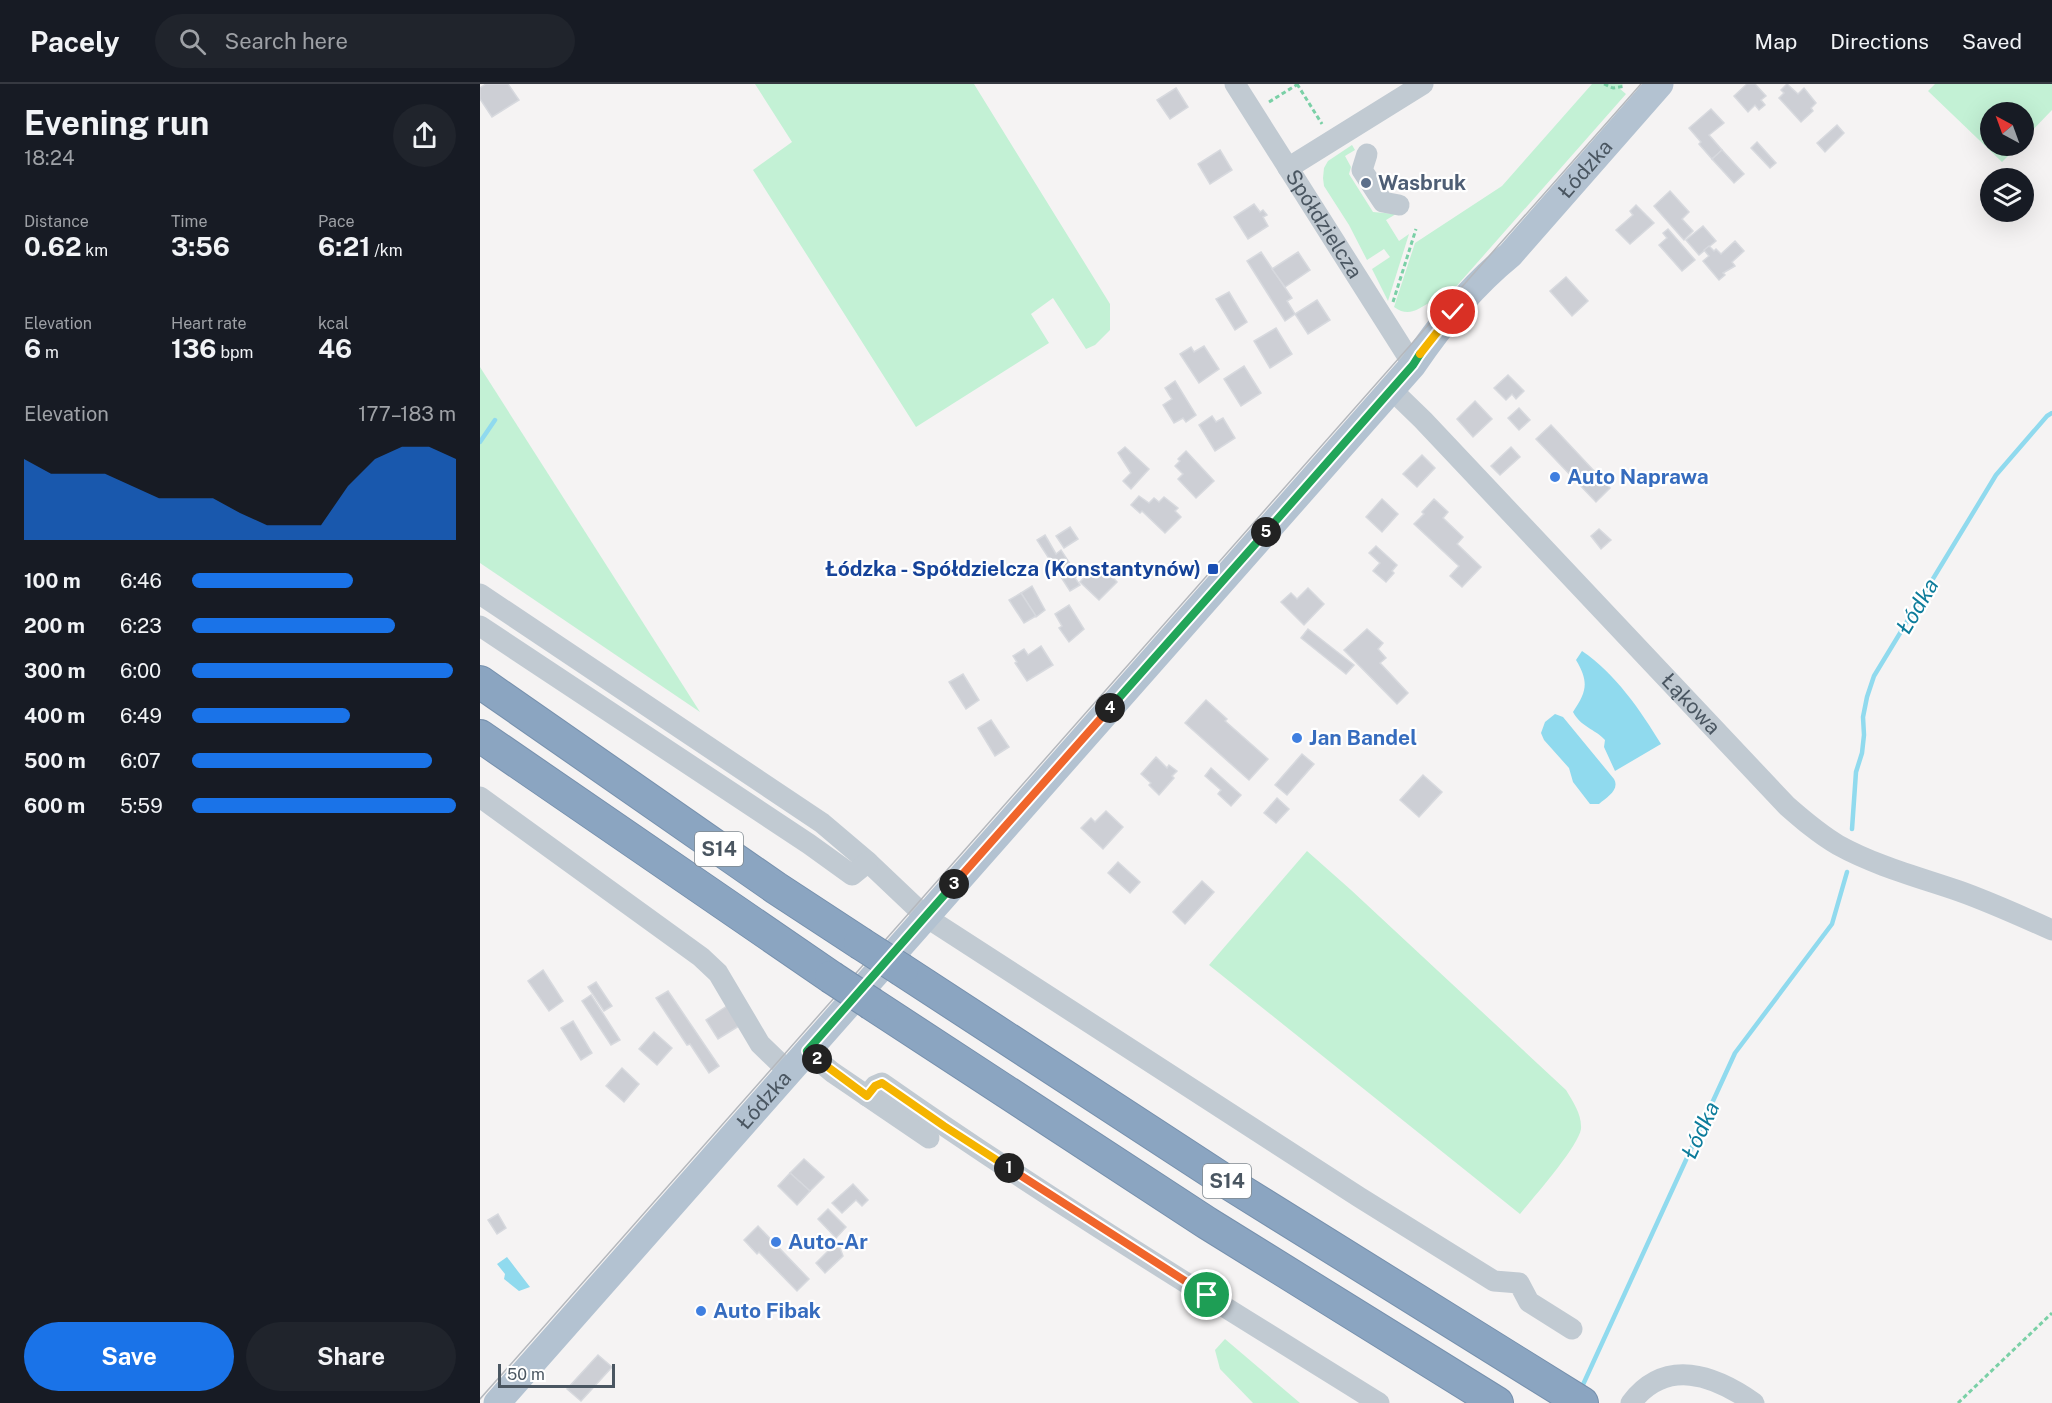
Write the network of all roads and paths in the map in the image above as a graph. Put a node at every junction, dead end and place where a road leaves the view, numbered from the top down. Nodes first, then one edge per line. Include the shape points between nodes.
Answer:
1 (1235, 84) edge
2 (1297, 84) edge
3 (1423, 84) edge
4 (1604, 84) edge
5 (1660, 84) edge
6 (1625, 86) dead end
7 (1269, 102) dead end
8 (1322, 124) dead end
9 (1364, 160) dead end
10 (1288, 168) junction
11 (1391, 204) dead end
12 (1416, 229) dead end
13 (1391, 309) dead end
14 (1413, 365) junction
15 (1391, 389) junction
16 (480, 594) edge
17 (480, 626) edge
18 (480, 682) edge
19 (480, 736) edge
20 (480, 797) edge
21 (868, 862) junction
22 (926, 917) junction
23 (2052, 930) edge
24 (807, 1051) junction
25 (789, 1072) junction
26 (867, 1096) junction
27 (929, 1138) dead end
28 (1508, 1265) dead end
29 (1519, 1283) junction
30 (2052, 1313) edge
31 (1572, 1329) dead end
32 (496, 1403) edge
33 (1379, 1403) edge
34 (1497, 1403) edge
35 (1582, 1403) edge
36 (1631, 1403) edge
37 (1754, 1403) edge
38 (1958, 1403) edge

1 - 10 street, Spółdzielcza
2 - 7 path
2 - 8 path
3 - 10 street
4 - 6 path via 1613,88
5 - 14 main road, Łódzka via 1510,255 1458,330 1442,347
9 - 11 street
10 - 14 street, Spółdzielcza
12 - 13 path
14 - 15 main road, Łódzka
15 - 22 main road, Łódzka
15 - 23 street, Łąkowa via 1787,806 1814,829 1878,864 1961,892
16 - 21 street via 822,823
17 - 21 street via 852,875
18 - 35 highway, S14, bridge via 860,943 1230,1184
19 - 34 highway, S14, bridge via 872,1004 1207,1223
20 - 25 street via 701,957 718,973 760,1044
21 - 22 street
22 - 24 main road, Łódzka
22 - 29 street via 1494,1281
24 - 25 main road, Łódzka
24 - 26 street
25 - 32 main road, Łódzka
26 - 27 street
26 - 33 street via 882,1083
28 - 29 street
29 - 31 street via 1530,1302
30 - 38 path
36 - 37 street via 1651,1384 1684,1374 1721,1382

